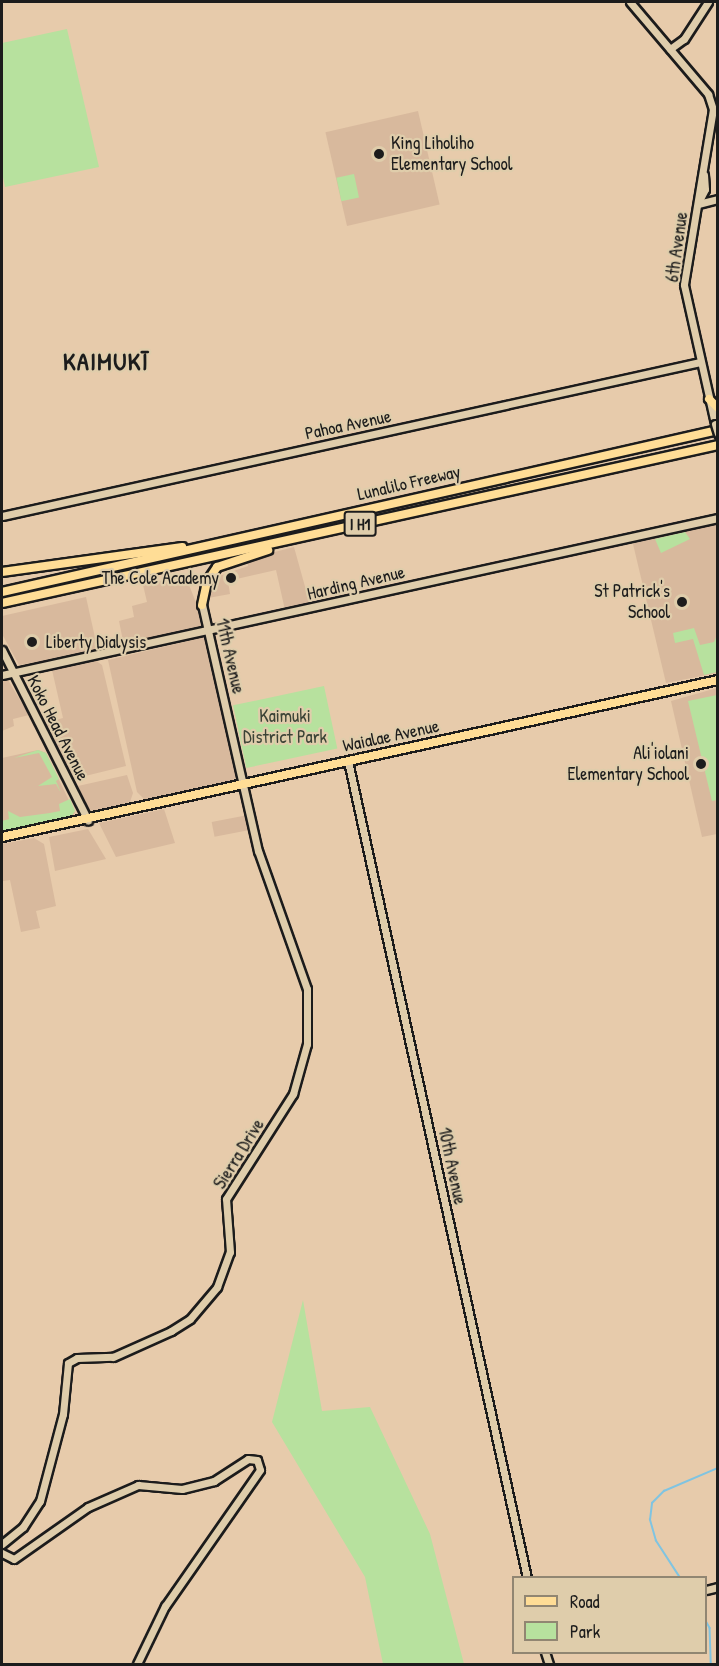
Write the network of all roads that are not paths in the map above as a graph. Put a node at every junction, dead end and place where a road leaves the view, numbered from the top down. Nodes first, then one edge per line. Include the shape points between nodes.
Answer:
1 (630, 2) edge
2 (708, 2) edge
3 (670, 49) junction
4 (704, 169) junction
5 (705, 189) junction
6 (717, 199) edge
7 (698, 204) junction
8 (700, 362) junction
9 (709, 399) junction
10 (717, 408) edge
11 (717, 426) edge
12 (717, 445) edge
13 (2, 516) edge
14 (396, 517) junction
15 (717, 518) edge
16 (221, 542) junction
17 (2, 572) edge
18 (2, 592) edge
19 (2, 603) edge
20 (202, 605) joint
21 (209, 631) junction
22 (2, 650) edge
23 (13, 672) junction
24 (2, 675) edge
25 (717, 680) edge
26 (348, 761) junction
27 (244, 784) junction
28 (88, 820) junction
29 (2, 837) edge
30 (2, 1544) edge
31 (2, 1553) edge
32 (526, 1576) edge
33 (137, 1665) edge

1 - 3 street, 6th Avenue
2 - 3 street via 684,39
3 - 4 street, 6th Avenue via 712,103 713,122
4 - 5 street, 6th Avenue
4 - 7 street, 6th Avenue
5 - 6 street
5 - 7 street, 6th Avenue
6 - 7 street
7 - 8 street, 6th Avenue via 684,285
8 - 9 street, 6th Avenue
8 - 13 street, Pahoa Avenue
9 - 10 highway
9 - 11 street, 6th Avenue
11 - 16 highway, Lunalilo Freeway / I H1
12 - 14 highway, Lunalilo Freeway / I H1
14 - 19 highway, Lunalilo Freeway / I H1
14 - 20 highway via 225,563 208,578
15 - 21 street, Harding Avenue
16 - 17 highway
16 - 18 highway, Lunalilo Freeway / I H1
20 - 21 street, 11th Avenue
21 - 23 street, Harding Avenue
21 - 27 street, 11th Avenue
22 - 23 street, Koko Head Avenue
23 - 24 street, Harding Avenue
23 - 28 street, Koko Head Avenue
25 - 26 main road, Waialae Avenue
26 - 27 main road, Waialae Avenue
26 - 32 street, 10th Avenue
27 - 28 main road, Waialae Avenue
27 - 30 street, Sierra Drive via 268,883 308,996 309,1035 298,1082 261,1147 229,1192 224,1214 230,1252 217,1287 190,1319 171,1331 113,1357 68,1363 63,1414 40,1501 23,1527
28 - 29 main road, Waialae Avenue
31 - 33 street via 14,1559 88,1507 138,1485 182,1489 214,1481 248,1459 257,1460 260,1470 165,1606

